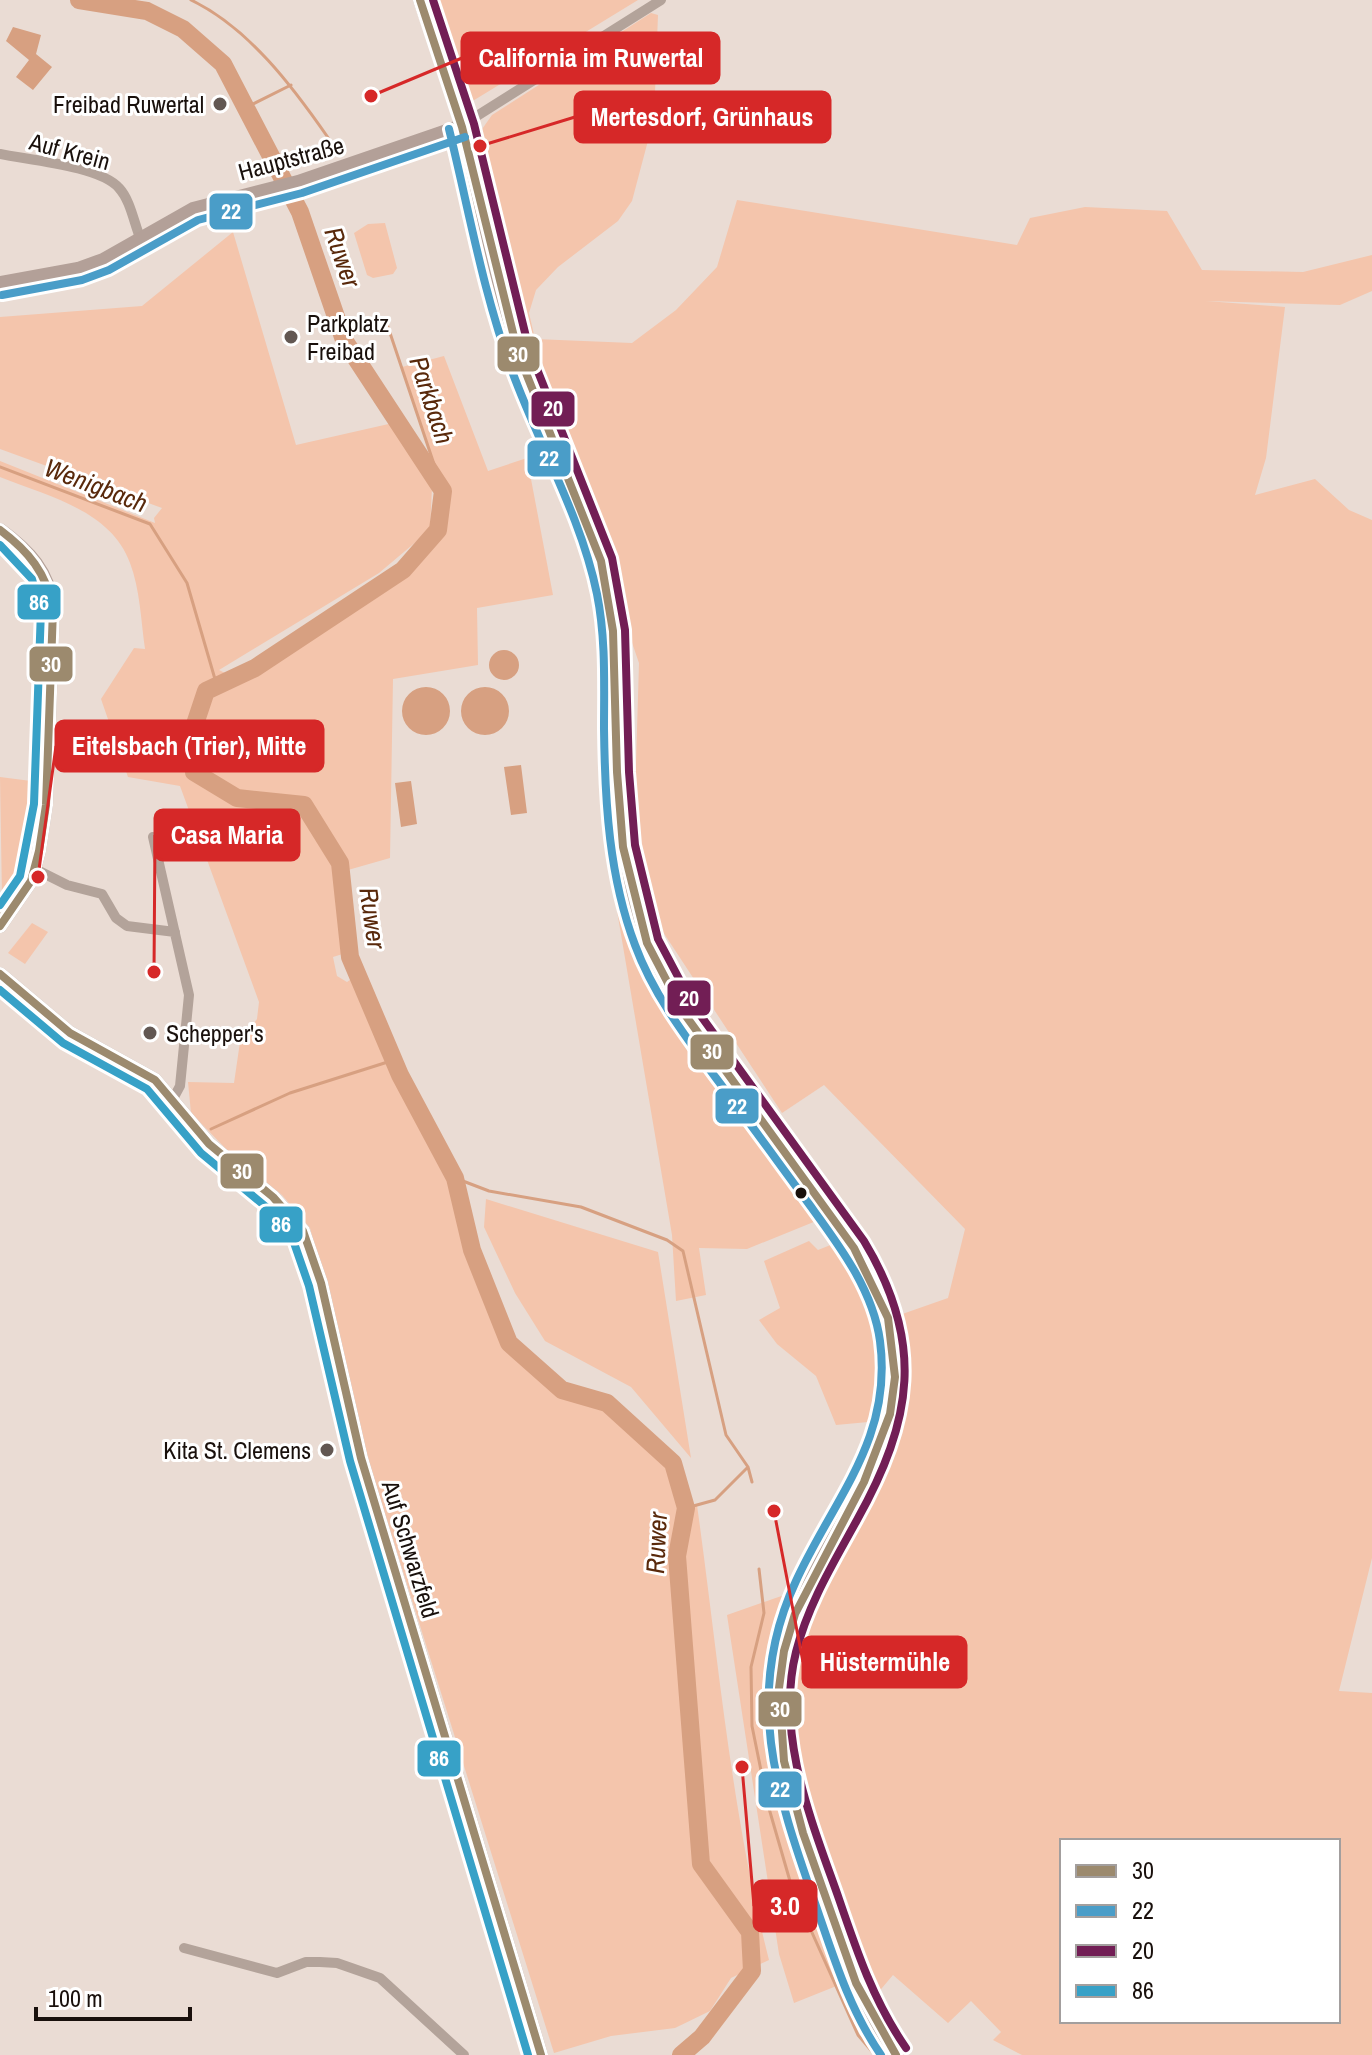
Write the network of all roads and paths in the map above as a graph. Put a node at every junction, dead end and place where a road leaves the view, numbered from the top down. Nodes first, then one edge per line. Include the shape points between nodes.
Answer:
1 (420, 0) edge
2 (661, 0) edge
3 (461, 126) junction
4 (0, 154) edge
5 (141, 240) junction
6 (0, 283) edge
7 (0, 530) edge
8 (153, 837) dead end
9 (35, 869) junction
10 (0, 926) edge
11 (175, 932) junction
12 (0, 974) edge
13 (173, 1099) junction
14 (184, 1948) dead end
15 (464, 2055) edge
16 (541, 2055) edge
17 (896, 2055) edge

1 - 3 main road
2 - 3 street
3 - 5 main road, Hauptstraße via 298,182 193,209
3 - 17 main road via 517,351 607,585 616,666 618,822 633,903 649,951 687,1017 852,1243 891,1329 892,1420 791,1622 777,1719 806,1849 875,2027
4 - 5 street, Auf Krein via 111,181 125,195
5 - 6 main road, Hauptstraße via 78,269
7 - 9 main road via 39,566 53,609 46,805
8 - 11 street
9 - 10 main road
9 - 11 street via 102,894 127,926
11 - 13 street via 189,995 181,1082
12 - 13 main road, Auf Schwarzfeld via 70,1033 147,1074
13 - 16 main road, Auf Schwarzfeld via 209,1144 289,1212 308,1242 361,1458
14 - 15 street via 277,1973 320,1962 380,1978

